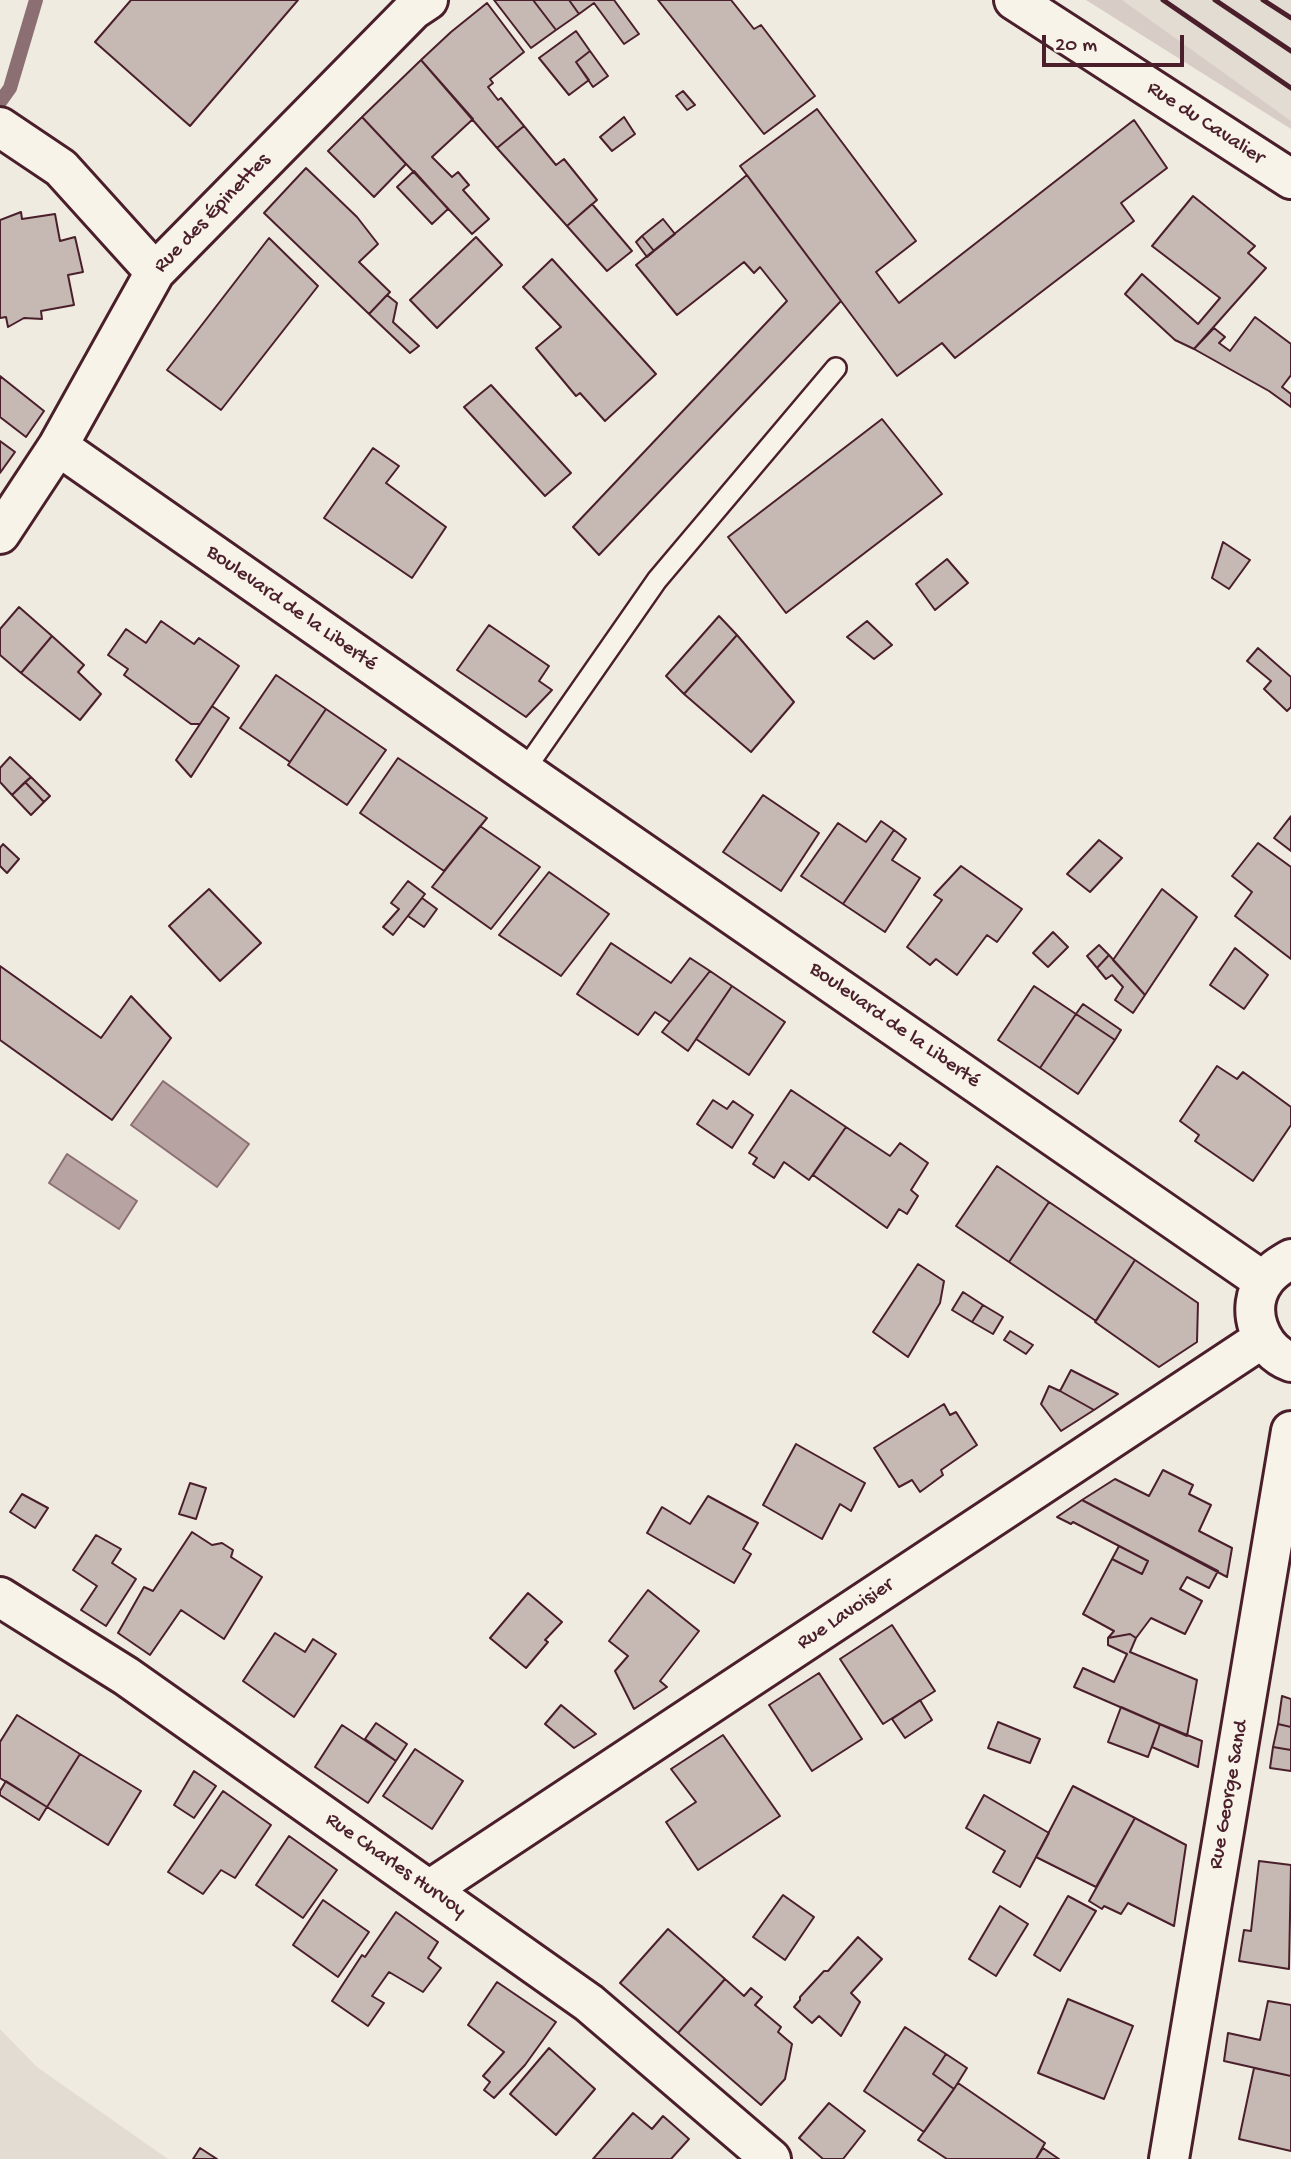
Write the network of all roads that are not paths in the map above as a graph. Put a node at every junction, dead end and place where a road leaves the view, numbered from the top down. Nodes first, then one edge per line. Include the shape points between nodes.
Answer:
1 (428, 0) edge
2 (1014, 0) edge
3 (0, 127) edge
4 (1291, 179) edge
5 (155, 272) junction
6 (836, 368) dead end
7 (58, 446) junction
8 (0, 534) edge
9 (524, 771) junction
10 (1277, 1270) edge
11 (1277, 1350) edge
12 (1291, 1431) edge
13 (0, 1597) edge
14 (429, 1890) junction
15 (771, 2159) edge
16 (1169, 2159) edge

1 - 5 street, Rue des Épinettes via 413,10
2 - 4 street, Rue du Cavalier
3 - 5 street via 61,168
5 - 7 street, Rue des Épinettes
6 - 9 lane via 657,580
7 - 8 street, Rue des Épinettes
7 - 9 street, Boulevard de la Liberté
9 - 10 street, Boulevard de la Liberté
10 - 11 street via 1257,1295 1255,1310 1256,1325
11 - 14 street, Rue Lavoisier
12 - 16 street, Rue George Sand
13 - 14 street, Rue Charles Hurvoy via 127,1676
14 - 15 street, Rue Charles Hurvoy via 589,2003

